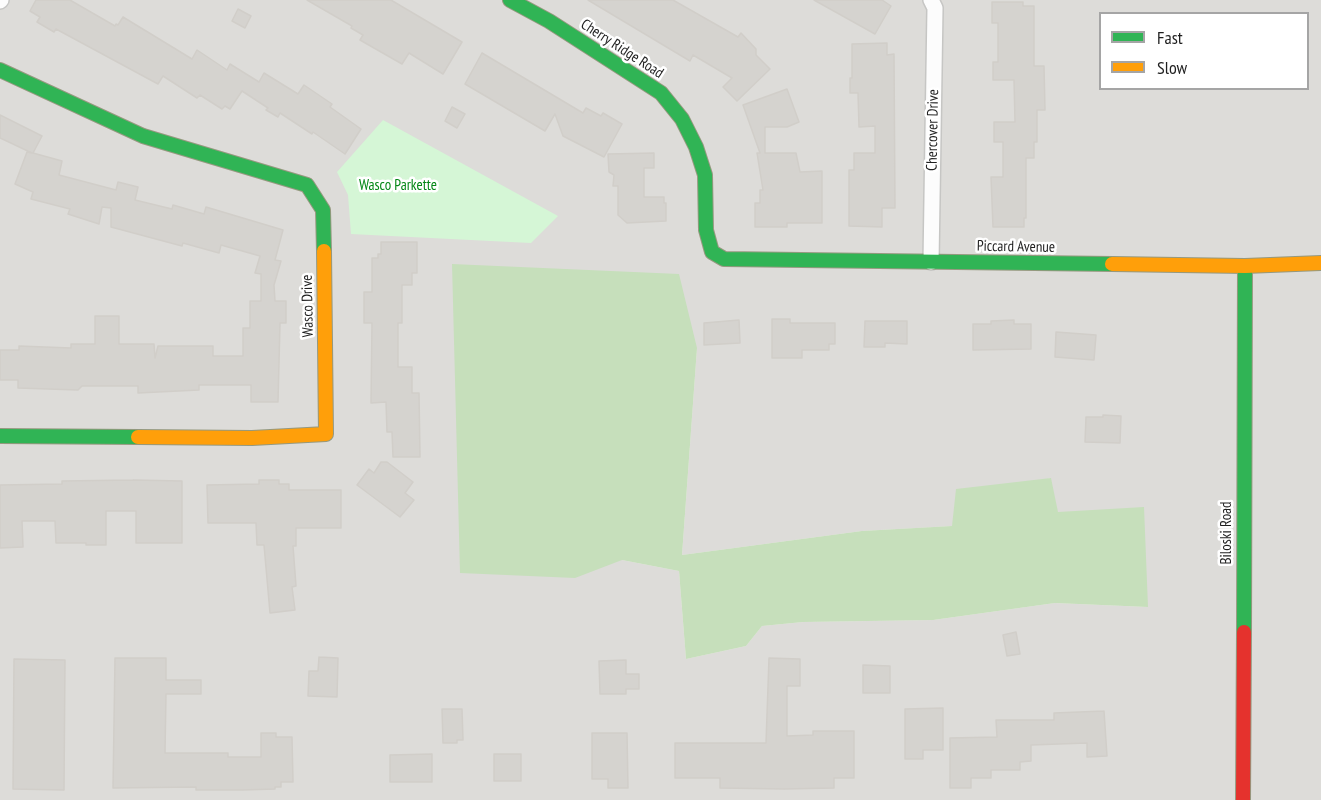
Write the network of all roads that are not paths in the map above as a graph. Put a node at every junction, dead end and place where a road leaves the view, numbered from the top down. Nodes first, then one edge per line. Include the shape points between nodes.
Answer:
1 (510, 0) edge
2 (931, 0) edge
3 (0, 70) edge
4 (712, 252) joint
5 (931, 262) junction
6 (1321, 263) edge
7 (1245, 266) junction
8 (0, 436) edge
9 (1243, 800) edge

1 - 4 street, Cherry Ridge Road via 661,93 682,119 705,175 706,230
2 - 5 street, Chercover Drive via 936,8
3 - 8 street, Wasco Drive via 143,136 307,185 323,210 326,434 252,438
4 - 5 street, Piccard Avenue via 723,259
5 - 7 street, Piccard Avenue
6 - 7 street, Piccard Avenue
7 - 9 street, Biloski Road

